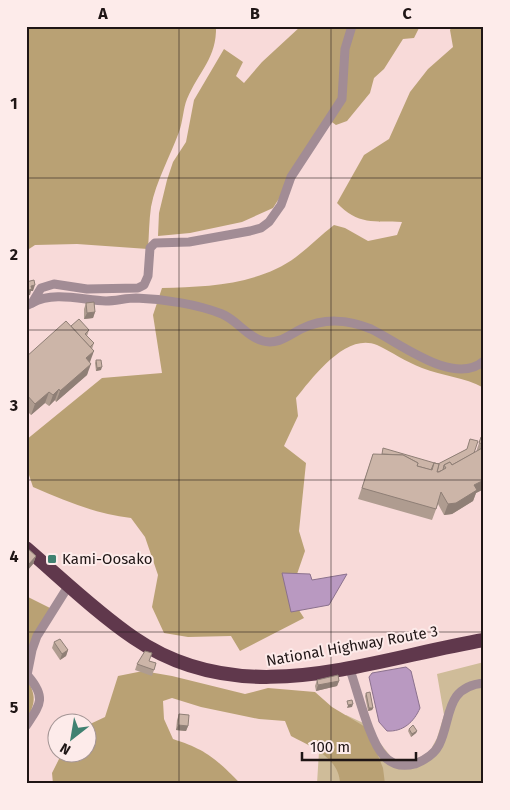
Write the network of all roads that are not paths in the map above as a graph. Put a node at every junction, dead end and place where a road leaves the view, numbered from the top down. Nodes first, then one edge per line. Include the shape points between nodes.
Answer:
1 (352, 26) edge
2 (29, 304) edge
3 (484, 361) edge
4 (26, 548) edge
5 (69, 585) junction
6 (484, 640) edge
7 (350, 667) junction
8 (27, 678) edge
9 (484, 683) edge
10 (26, 726) edge

1 - 2 street via 344,49 342,99 295,170 281,205 269,222 250,232 189,242 155,243 150,248 148,276 144,285 138,288 87,289 54,284 41,288
2 - 3 street via 51,296 108,301 136,298 194,306 224,314 263,341 280,341 315,323 337,320 370,328 415,354 449,368 461,370
4 - 5 highway, National Highway Route 3
5 - 7 highway, National Highway Route 3 via 134,638 188,665 257,678 296,676
5 - 8 street via 37,636
6 - 7 highway, National Highway Route 3
7 - 9 street via 376,743 383,756 403,766 418,763 431,755 439,746 452,702 470,685
8 - 10 street via 41,700

